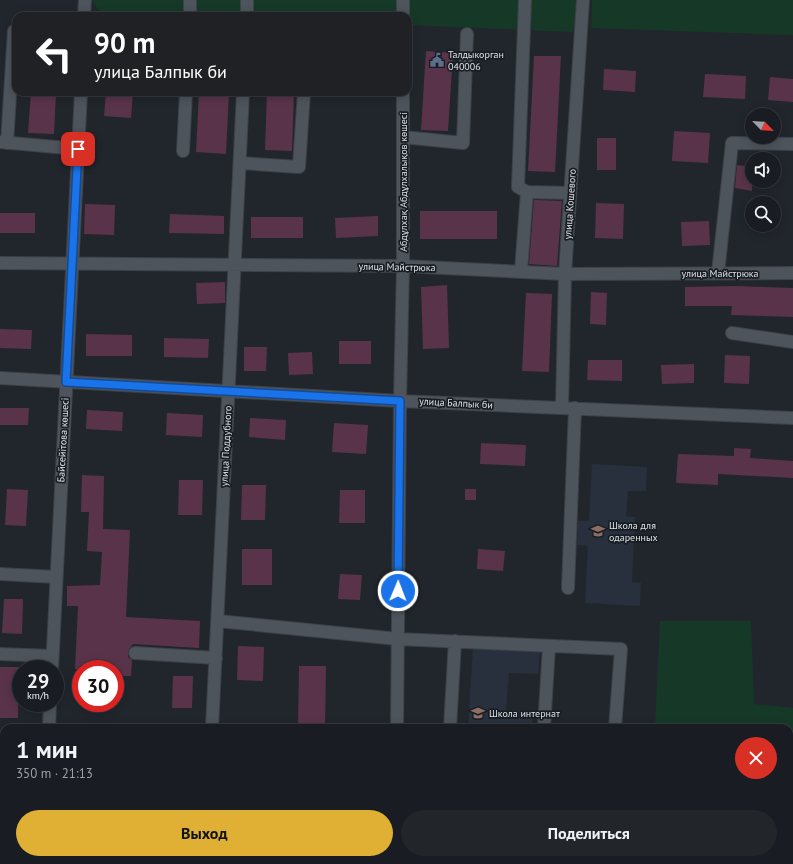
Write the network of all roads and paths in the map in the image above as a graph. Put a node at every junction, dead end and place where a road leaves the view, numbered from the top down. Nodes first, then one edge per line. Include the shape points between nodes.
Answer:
1 (85, 0) edge
2 (190, 0) edge
3 (247, 0) edge
4 (403, 0) edge
5 (525, 0) edge
6 (583, 0) edge
7 (84, 12) edge
8 (190, 12) edge
9 (247, 12) edge
10 (403, 12) edge
11 (467, 34) dead end
12 (12, 53) edge
13 (81, 96) edge
14 (186, 96) edge
15 (243, 96) edge
16 (304, 96) edge
17 (403, 96) edge
18 (403, 137) junction
19 (4, 142) edge
20 (793, 144) edge
21 (78, 149) junction
22 (184, 151) dead end
23 (240, 163) junction
24 (527, 192) junction
25 (570, 193) junction
26 (0, 263) edge
27 (72, 264) junction
28 (236, 265) junction
29 (404, 266) junction
30 (521, 271) junction
31 (718, 273) junction
32 (793, 273) edge
33 (565, 274) junction
34 (732, 333) dead end
35 (793, 342) edge
36 (0, 378) edge
37 (66, 382) junction
38 (229, 391) junction
39 (400, 401) junction
40 (562, 408) junction
41 (575, 408) junction
42 (793, 418) edge
43 (0, 574) edge
44 (56, 577) junction
45 (568, 588) dead end
46 (218, 621) junction
47 (398, 639) junction
48 (454, 641) junction
49 (549, 646) junction
50 (135, 653) dead end
51 (0, 654) edge
52 (52, 656) junction
53 (216, 658) junction
54 (52, 660) edge
55 (50, 712) edge
56 (49, 724) edge
57 (212, 724) edge
58 (397, 724) edge
59 (450, 724) edge
60 (544, 724) edge
61 (615, 724) edge

1 - 7 street
2 - 8 street
3 - 9 street
4 - 10 street
5 - 24 street via 518,187
6 - 25 street, улица Кошевого
11 - 18 street via 463,144
12 - 19 street
13 - 21 street, Байсейітова көшесі
14 - 22 street
15 - 23 street, улица Поддубного
16 - 23 street via 299,166
17 - 18 street, Абдұлхақ Абдұлхалықов көшесі
18 - 29 street, Абдұлхақ Абдұлхалықов көшесі
19 - 21 street
20 - 31 street via 732,143
21 - 27 street, Байсейітова көшесі
23 - 28 street, улица Поддубного
24 - 25 street
24 - 30 street
25 - 33 street, улица Кошевого
26 - 27 street, улица Майстрюка
27 - 28 street, улица Майстрюка
27 - 37 street, Байсейітова көшесі
28 - 29 street, улица Майстрюка
28 - 38 street, улица Поддубного
29 - 30 street, улица Майстрюка
29 - 39 street, Абдұлхақ Абдұлхалықов көшесі
30 - 33 street, улица Майстрюка
31 - 32 street, улица Майстрюка
31 - 33 street, улица Майстрюка
33 - 40 street, улица Кошевого
34 - 35 street
36 - 37 street, улица Балпык би
37 - 38 street, улица Балпык би
37 - 44 street, Байсейітова көшесі
38 - 39 street, улица Балпык би
38 - 46 street, улица Поддубного
39 - 40 street, улица Балпык би
39 - 47 street, Абдұлхақ Абдұлхалықов көшесі
40 - 41 street, улица Балпык би
41 - 42 street, улица Балпык би
41 - 45 street
43 - 44 street
44 - 52 street, Байсейітова көшесі
46 - 47 street
46 - 53 street, улица Поддубного
47 - 48 street
47 - 58 street, Абдұлхақ Абдұлхалықов көшесі
48 - 49 street
48 - 59 street
49 - 60 street
49 - 61 street via 621,649
50 - 53 street
51 - 52 street
52 - 54 street, Байсейітова көшесі
53 - 57 street, улица Поддубного
55 - 56 street

